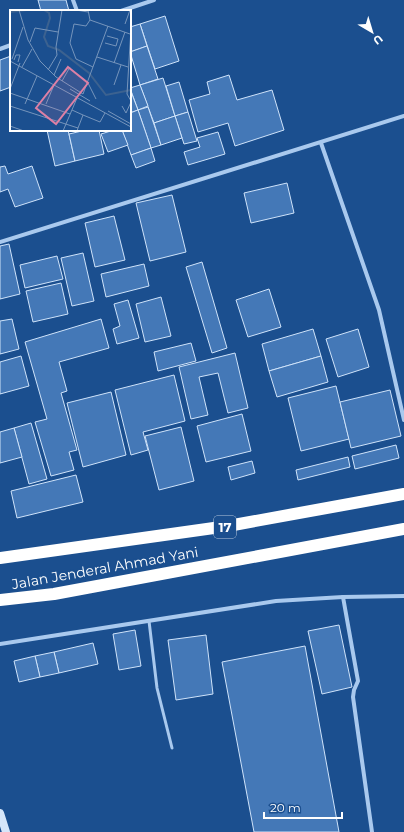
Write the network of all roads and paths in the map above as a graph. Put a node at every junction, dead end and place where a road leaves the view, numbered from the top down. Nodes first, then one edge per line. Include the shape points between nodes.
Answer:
1 (73, 0) edge
2 (154, 0) edge
3 (77, 10) edge
4 (124, 10) edge
5 (10, 45) edge
6 (0, 49) edge
7 (404, 116) edge
8 (321, 143) junction
9 (0, 242) edge
10 (404, 420) edge
11 (404, 494) edge
12 (404, 529) edge
13 (0, 558) edge
14 (404, 596) edge
15 (343, 597) junction
16 (0, 600) edge
17 (149, 621) junction
18 (0, 644) edge
19 (172, 748) dead end
20 (0, 813) edge
21 (6, 832) edge
22 (372, 832) edge

1 - 3 street
2 - 4 street
5 - 6 street
7 - 8 street
8 - 9 street
8 - 10 street via 378,310
11 - 13 highway, Jalan Jenderal Ahmad Yani / 17 via 228,526
12 - 16 highway, Jalan Jenderal Ahmad Yani via 54,594
14 - 15 street
15 - 17 street via 276,601
15 - 22 street via 358,681 353,697
17 - 18 street
17 - 19 lane via 157,688
20 - 21 street

